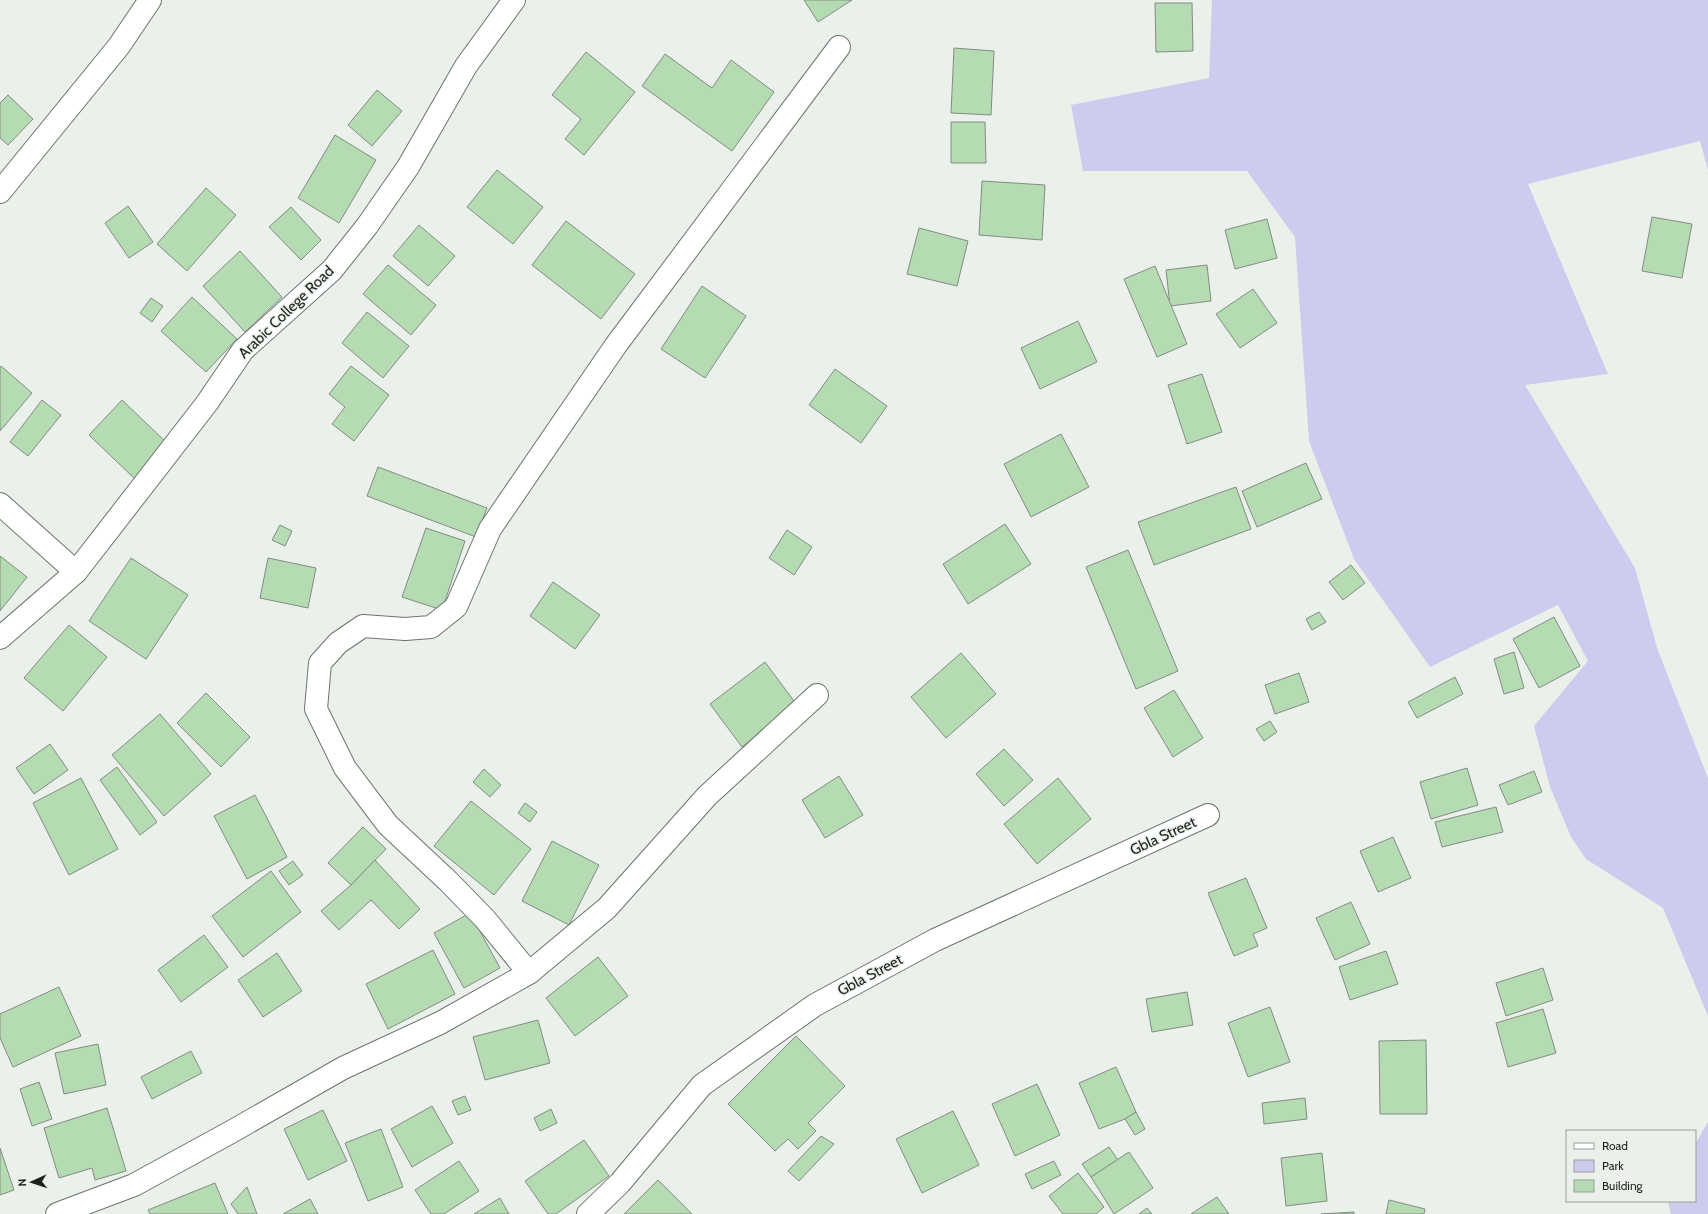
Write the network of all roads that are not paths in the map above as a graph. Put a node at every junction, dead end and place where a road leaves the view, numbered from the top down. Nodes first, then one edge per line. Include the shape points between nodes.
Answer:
1 (150, 0) edge
2 (514, 0) edge
3 (839, 47) dead end
4 (0, 192) edge
5 (0, 504) edge
6 (76, 572) junction
7 (0, 638) edge
8 (817, 695) dead end
9 (1208, 815) dead end
10 (529, 973) junction
11 (57, 1214) edge
12 (588, 1214) edge

1 - 4 street via 119,46
2 - 6 street, Arabic College Road via 466,66 408,167 367,226 332,270 243,350 207,403
3 - 10 street via 611,351 490,529 456,607 431,627 405,629 363,626 338,643 320,663 316,709 345,768 388,825 485,919
5 - 6 street
6 - 7 street, Arabic College Road
8 - 10 street via 707,796 607,908
9 - 12 street, Gbla Street via 935,940 815,1005 702,1085 620,1183
10 - 11 street via 440,1023 343,1068 134,1185

